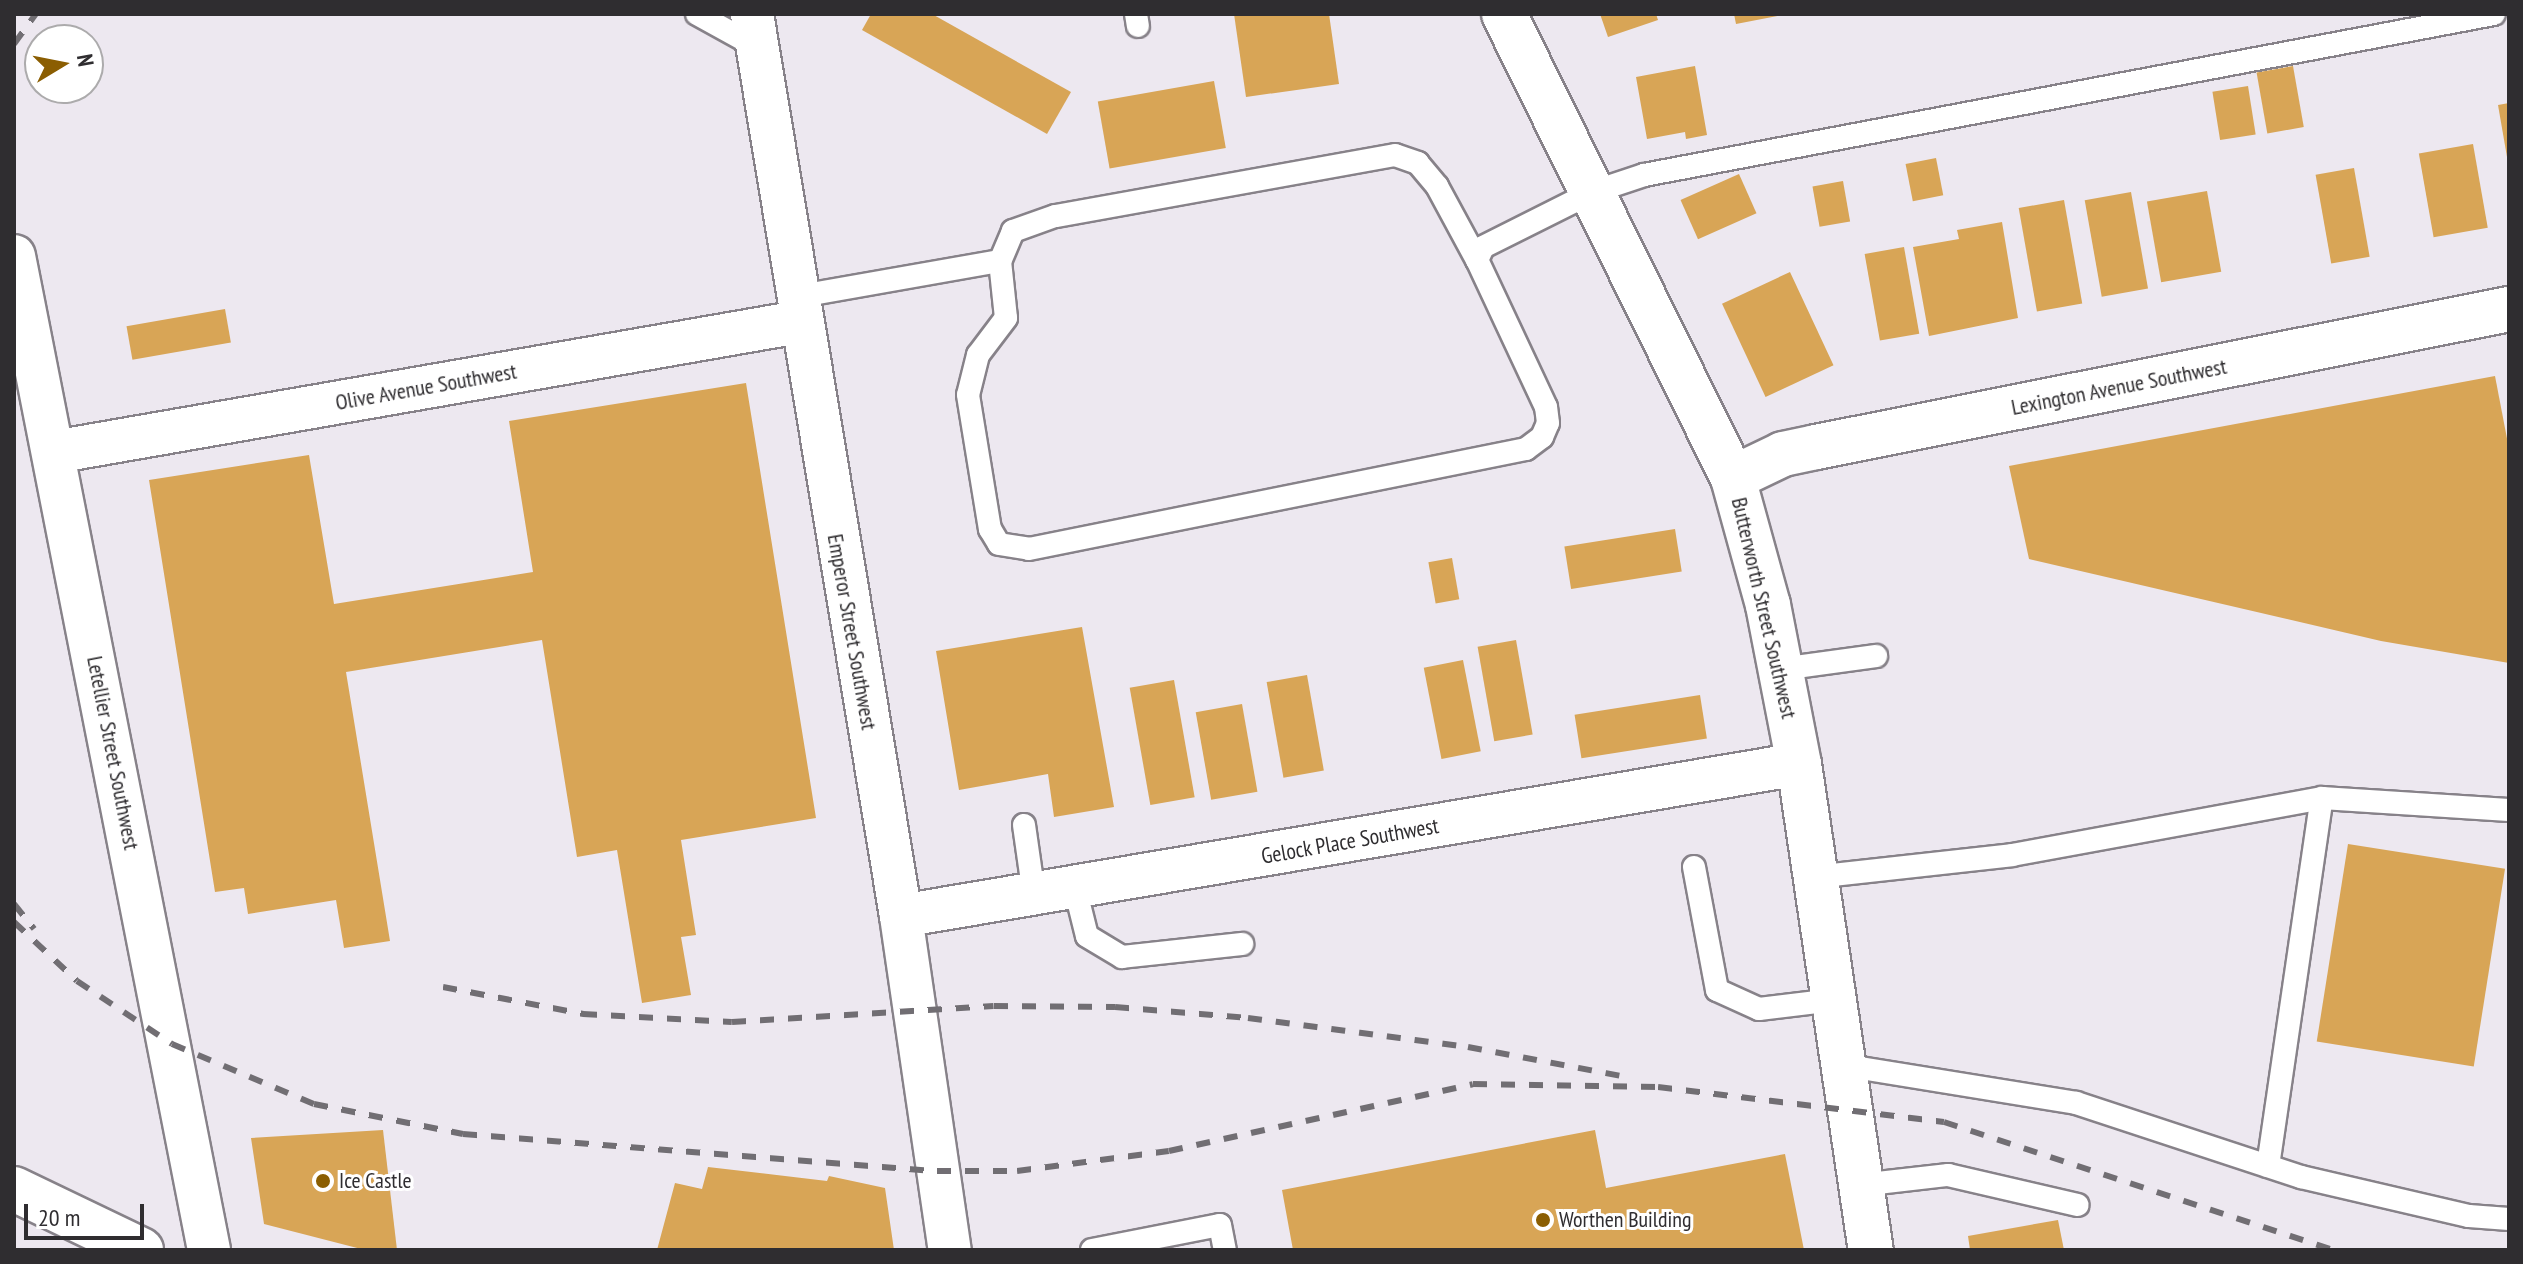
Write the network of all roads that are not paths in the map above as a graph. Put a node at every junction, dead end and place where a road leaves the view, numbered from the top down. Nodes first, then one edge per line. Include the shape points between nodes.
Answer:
1 (697, 14) edge
2 (1504, 14) edge
3 (2494, 14) edge
4 (755, 30) edge
5 (1593, 192) junction
6 (14, 256) edge
7 (1477, 260) junction
8 (1000, 261) junction
9 (2509, 309) edge
10 (797, 310) junction
11 (54, 452) junction
12 (1733, 478) junction
13 (1876, 656) dead end
14 (1781, 669) junction
15 (1799, 764) junction
16 (2322, 798) junction
17 (2509, 810) edge
18 (1024, 825) dead end
19 (1694, 867) dead end
20 (1814, 877) junction
21 (1075, 888) junction
22 (1034, 895) junction
23 (901, 916) junction
24 (1242, 944) dead end
25 (1833, 1000) junction
26 (1842, 1065) junction
27 (2268, 1166) junction
28 (1860, 1185) junction
29 (14, 1189) edge
30 (2078, 1205) dead end
31 (2509, 1219) edge
32 (141, 1250) edge
33 (209, 1250) edge
34 (950, 1250) edge
35 (1092, 1250) edge
36 (1225, 1250) edge
37 (1871, 1250) edge

1 - 4 lane
2 - 5 street, Butterworth Street Southwest
3 - 5 lane via 1644,175
4 - 10 street, Emperor Street Southwest
5 - 7 lane via 1483,247
5 - 12 street, Butterworth Street Southwest
6 - 11 street, Letellier Street Southwest
7 - 8 lane via 1437,186 1418,163 1395,155 1055,216 1013,231
7 - 8 lane via 1546,407 1548,423 1542,437 1526,449 1029,549 999,544 990,529 968,395 978,355 1006,318
8 - 10 lane
9 - 12 street, Lexington Avenue Southwest via 1783,454
10 - 11 street, Olive Avenue Southwest
10 - 23 street, Emperor Street Southwest
11 - 33 street, Letellier Street Southwest
12 - 14 street, Butterworth Street Southwest
13 - 14 lane
14 - 15 street, Butterworth Street Southwest
15 - 20 street, Butterworth Street Southwest
15 - 21 street, Gelock Place Southwest
16 - 17 lane
16 - 20 lane via 2012,855
16 - 27 lane
18 - 22 lane
19 - 25 lane via 1717,990 1759,1009
20 - 25 street, Butterworth Street Southwest
21 - 22 street, Gelock Place Southwest
21 - 24 lane via 1087,936 1122,957
22 - 23 street, Gelock Place Southwest
23 - 34 street, Emperor Street Southwest
25 - 26 street, Butterworth Street Southwest
26 - 27 lane via 2076,1103
26 - 28 street, Butterworth Street Southwest
27 - 31 lane via 2469,1216
28 - 30 lane via 1948,1175
28 - 37 street, Butterworth Street Southwest
29 - 32 street
35 - 36 lane via 1220,1225

